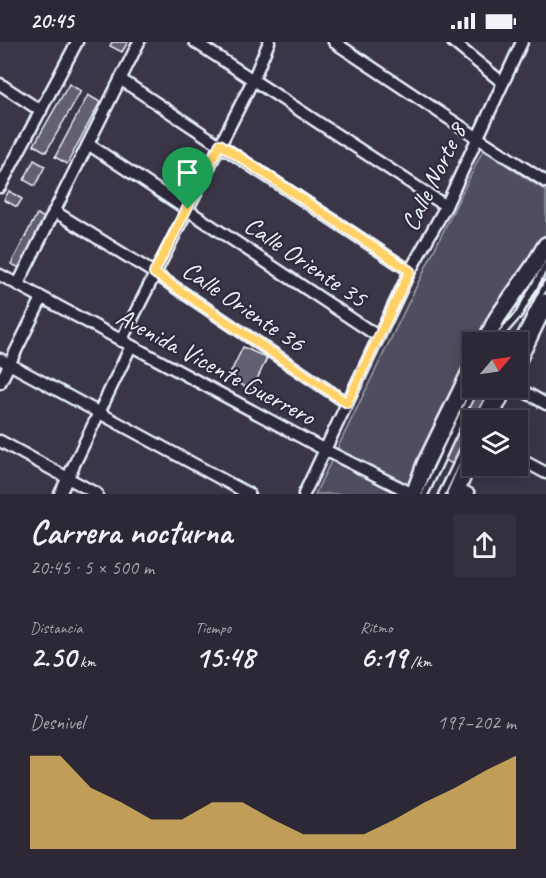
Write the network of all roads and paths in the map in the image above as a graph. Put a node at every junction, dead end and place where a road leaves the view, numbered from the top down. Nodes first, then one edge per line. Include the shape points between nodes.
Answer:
1 (139, 42) edge
2 (195, 42) edge
3 (269, 42) edge
4 (334, 42) edge
5 (453, 42) edge
6 (522, 42) edge
7 (72, 44) edge
8 (120, 79) junction
9 (253, 80) junction
10 (503, 83) junction
11 (0, 84) edge
12 (41, 111) junction
13 (477, 138) junction
14 (88, 144) junction
15 (220, 144) junction
16 (3, 173) edge
17 (546, 182) edge
18 (0, 188) edge
19 (446, 206) junction
20 (188, 209) junction
21 (54, 211) junction
22 (546, 245) edge
23 (546, 265) edge
24 (410, 271) junction
25 (154, 273) junction
26 (0, 275) edge
27 (18, 284) junction
28 (546, 284) edge
29 (42, 298) junction
30 (546, 302) edge
31 (490, 332) edge
32 (503, 332) edge
33 (522, 332) edge
34 (379, 337) junction
35 (528, 339) edge
36 (126, 343) junction
37 (5, 361) edge
38 (0, 383) edge
39 (462, 388) edge
40 (528, 394) edge
41 (470, 398) edge
42 (347, 403) junction
43 (546, 404) edge
44 (99, 412) junction
45 (0, 441) edge
46 (325, 450) junction
47 (462, 453) edge
48 (528, 463) edge
49 (546, 473) edge
50 (465, 476) edge
51 (68, 479) junction
52 (460, 492) edge
53 (60, 494) edge
54 (97, 494) edge
55 (249, 494) edge
56 (304, 494) edge
57 (414, 494) edge
58 (425, 494) edge
59 (442, 494) edge

1 - 8 street
2 - 9 street
3 - 9 street
4 - 13 street
5 - 10 street
6 - 10 street, Calle Norte 8
7 - 12 street
8 - 14 street
8 - 15 street
9 - 15 street
9 - 19 street
10 - 13 street, Calle Norte 8
11 - 12 street
12 - 16 street
13 - 17 street
13 - 19 street, Calle Norte 8
14 - 20 street, Calle Oriente 35
14 - 21 street
15 - 20 street
15 - 24 street
16 - 18 street
19 - 24 street, Calle Norte 8
20 - 25 street
20 - 34 street, Calle Oriente 35
21 - 25 street, Calle Oriente 36
21 - 27 street
22 - 31 street
23 - 32 lane via 519,314
24 - 34 street, Calle Norte 8
25 - 36 street
25 - 42 street, Calle Oriente 36
26 - 27 street, Avenida Vicente Guerrero
27 - 29 street, Avenida Vicente Guerrero
28 - 33 lane
29 - 36 street, Avenida Vicente Guerrero
29 - 37 street
30 - 35 street
34 - 42 street, Calle Norte 8
36 - 44 street
36 - 46 street, Avenida Vicente Guerrero
37 - 38 street
37 - 44 street
39 - 57 street
40 - 43 street
41 - 58 lane
42 - 46 street, Calle Norte 8
44 - 51 street
44 - 55 street
45 - 51 street
46 - 56 street, Calle Norte 8
46 - 57 street, Avenida Vicente Guerrero
47 - 59 lane
48 - 49 street
50 - 52 street
51 - 53 street
51 - 54 street

